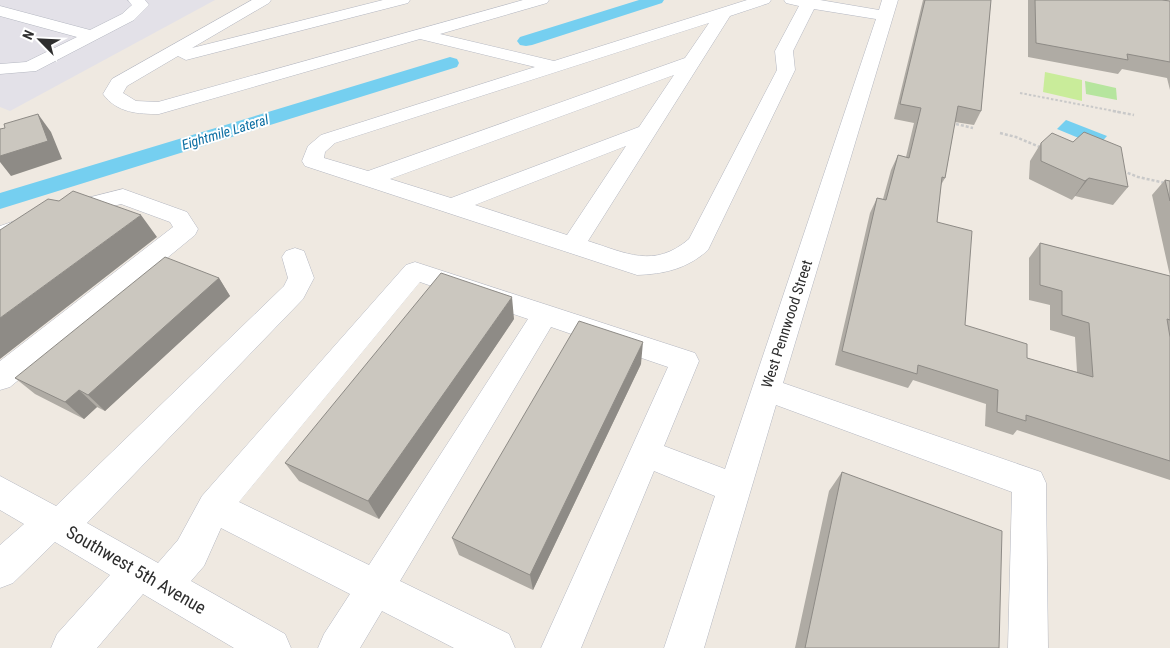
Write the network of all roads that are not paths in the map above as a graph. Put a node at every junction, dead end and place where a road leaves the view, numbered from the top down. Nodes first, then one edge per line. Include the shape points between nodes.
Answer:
1 (136, 0) edge
2 (263, 0) edge
3 (402, 0) edge
4 (541, 0) edge
5 (763, 0) edge
6 (799, 2) edge
7 (887, 8) edge
8 (0, 11) edge
9 (724, 12) junction
10 (423, 34) junction
11 (92, 36) junction
12 (692, 62) junction
13 (154, 63) junction
14 (553, 66) junction
15 (0, 69) edge
16 (647, 131) junction
17 (368, 179) junction
18 (452, 206) junction
19 (0, 235) edge
20 (573, 245) junction
21 (295, 257) dead end
22 (545, 314) junction
23 (0, 378) edge
24 (766, 389) junction
25 (646, 453) junction
26 (735, 488) junction
27 (0, 492) edge
28 (214, 507) junction
29 (55, 524) junction
30 (0, 570) edge
31 (150, 579) junction
32 (376, 589) junction
33 (71, 648) edge
34 (270, 648) edge
35 (338, 648) edge
36 (495, 648) edge
37 (562, 648) edge
38 (684, 648) edge
39 (1028, 648) edge

1 - 11 street via 142,5 128,17
2 - 13 street
3 - 13 street
4 - 10 street
5 - 9 street
6 - 7 street
6 - 20 street via 784,51 786,70 699,244 686,256 664,265 637,266
7 - 24 street, West Pennwood Street
8 - 11 street
9 - 12 street
9 - 14 street
10 - 13 street via 159,108 122,104 113,94 119,83
10 - 14 street
11 - 15 street via 30,67
12 - 16 street
12 - 17 street
14 - 17 street via 328,139 315,150 313,161
16 - 18 street
16 - 20 street
17 - 18 street
18 - 20 street
19 - 23 street via 75,208 123,196 179,217 186,229
21 - 29 street via 301,278 294,292
22 - 25 street via 685,362
22 - 28 street via 415,271
22 - 32 street
24 - 26 street, West Pennwood Street
24 - 39 street via 1029,483
25 - 26 street
25 - 37 street
26 - 38 street, West Pennwood Street
27 - 29 street, Southwest 5th Avenue
28 - 31 street via 191,553
28 - 32 street
29 - 30 street
29 - 31 street, Southwest 5th Avenue
31 - 33 street
31 - 34 street, Southwest 5th Avenue
32 - 35 street
32 - 36 street

